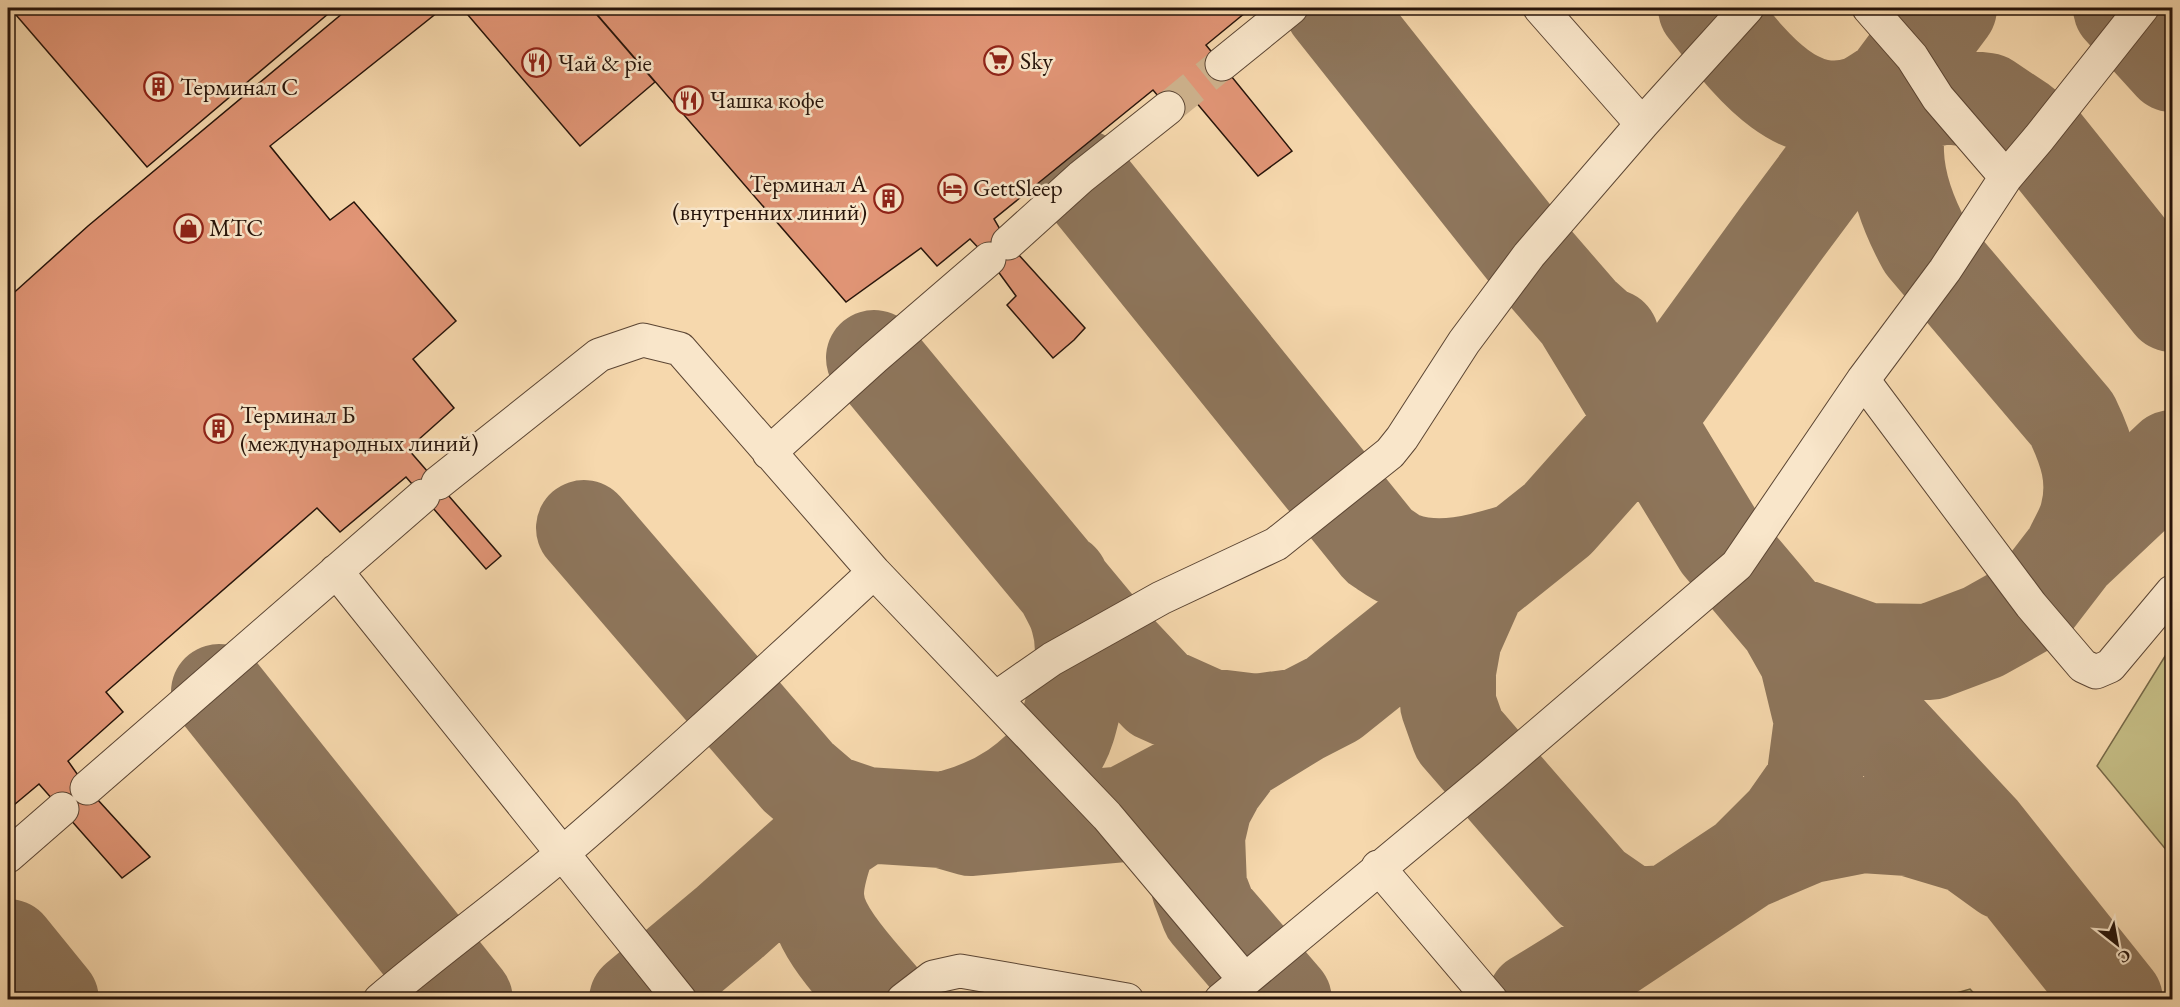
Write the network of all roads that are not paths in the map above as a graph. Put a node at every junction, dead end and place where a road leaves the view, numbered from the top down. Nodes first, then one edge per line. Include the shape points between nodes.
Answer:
1 (1291, 8) edge
2 (1540, 8) edge
3 (1748, 8) edge
4 (1869, 8) edge
5 (2142, 8) edge
6 (1222, 64) tunnel mouth
7 (1168, 108) tunnel mouth
8 (1642, 124) junction
9 (2006, 177) junction
10 (1863, 380) junction
11 (769, 453) junction
12 (336, 571) junction
13 (874, 572) junction
14 (2172, 592) edge
15 (996, 698) junction
16 (87, 788) dead end
17 (62, 809) dead end
18 (562, 853) junction
19 (8, 856) edge
20 (1378, 867) junction
21 (1233, 990) edge
22 (380, 999) edge
23 (680, 999) edge
24 (903, 999) edge
25 (1127, 999) edge
26 (1491, 999) edge

1 - 6 lane
2 - 8 lane
3 - 8 lane
4 - 9 lane via 1912,57 1938,98
5 - 9 lane
7 - 11 lane via 1081,177
8 - 15 lane via 1529,255 1464,342 1390,453 1276,544 1161,598 1053,659
9 - 10 lane via 1945,270
10 - 14 lane via 2031,605 2084,666 2096,672 2110,666
10 - 20 lane via 1737,565
11 - 12 lane via 680,349 643,340 599,355
11 - 13 lane
12 - 16 lane
12 - 18 lane
13 - 15 lane
13 - 18 lane
15 - 21 lane via 1107,816
17 - 19 lane
18 - 22 lane
18 - 23 lane
20 - 21 lane
20 - 26 lane
24 - 25 lane via 933,977 960,971

